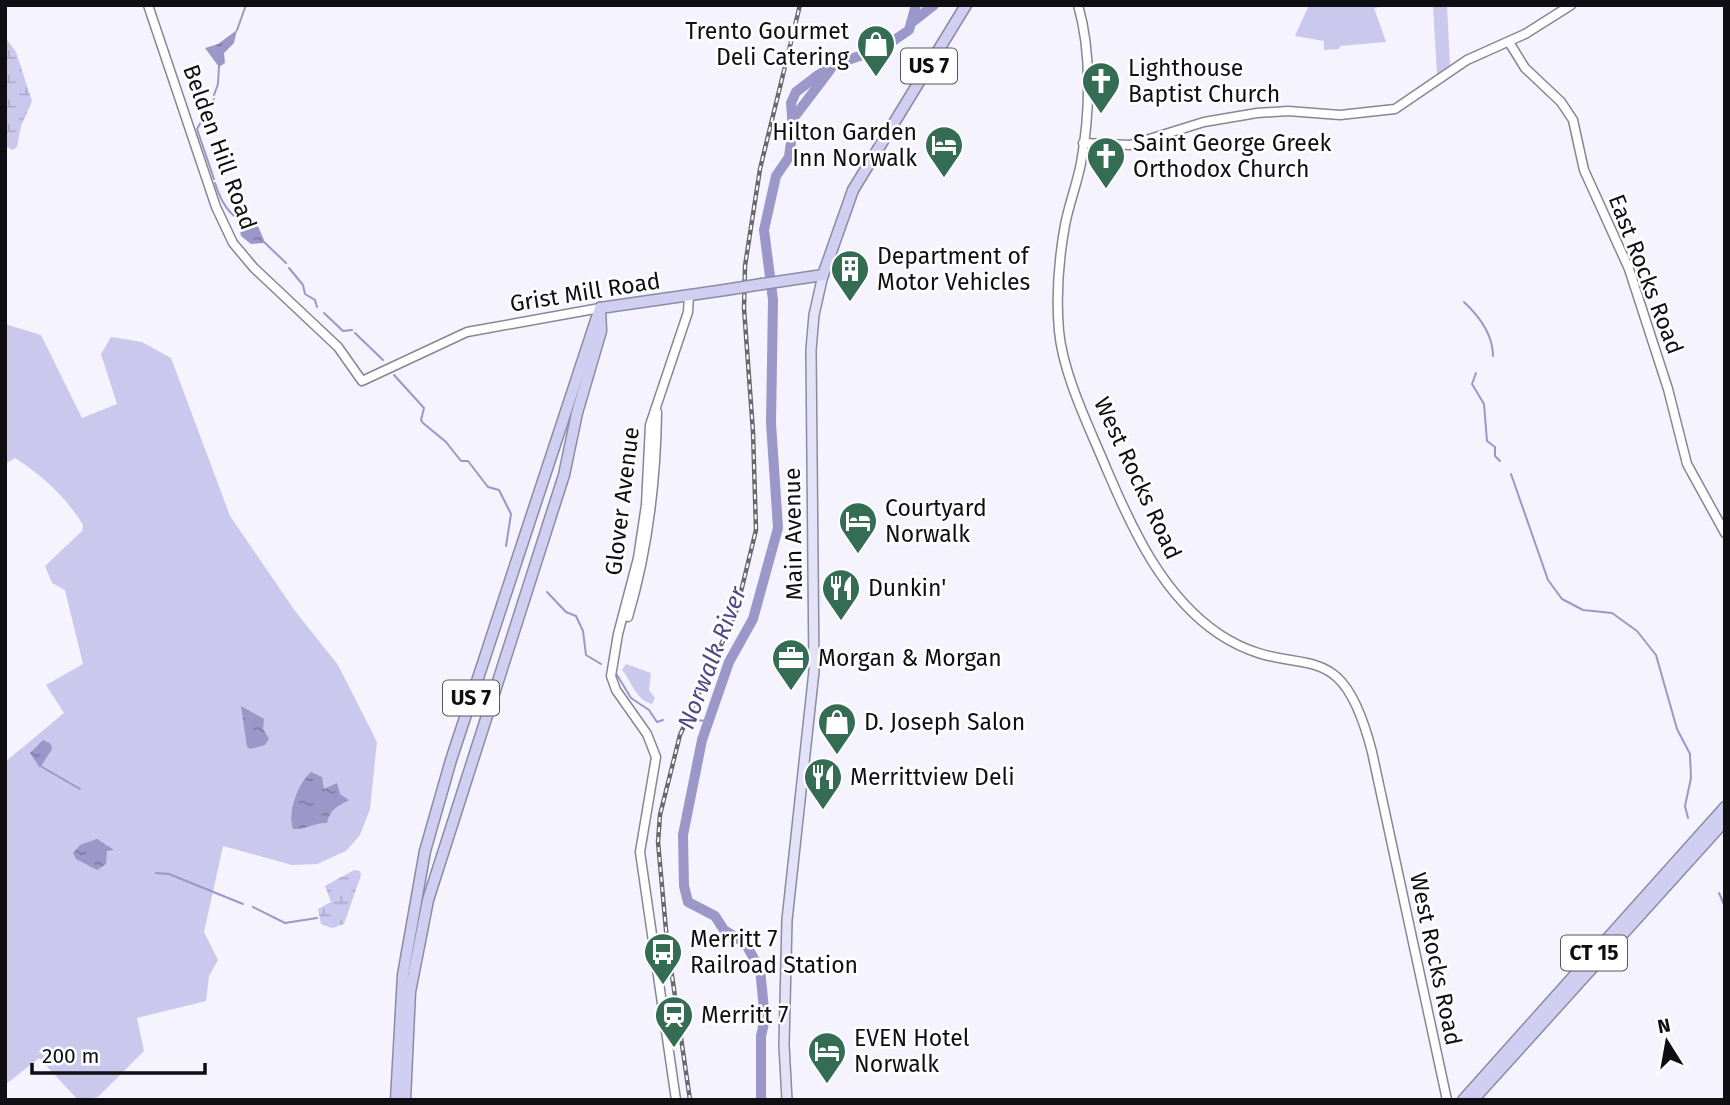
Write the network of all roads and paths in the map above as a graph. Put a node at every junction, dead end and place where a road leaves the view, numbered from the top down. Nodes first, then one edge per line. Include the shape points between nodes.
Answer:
1 (148, 5) edge
2 (966, 5) edge
3 (1078, 5) edge
4 (1571, 5) edge
5 (1509, 42) junction
6 (1083, 143) junction
7 (823, 275) junction
8 (689, 295) junction
9 (600, 308) junction
10 (362, 381) joint
11 (1725, 533) edge
12 (1725, 807) edge
13 (1725, 821) edge
14 (1447, 1098) edge
15 (396, 1100) edge
16 (405, 1100) edge
17 (676, 1100) edge
18 (787, 1100) edge
19 (1463, 1100) edge
20 (1473, 1100) edge

1 - 10 main road, Belden Hill Road via 233,243 339,348
2 - 7 highway, Main Avenue / US 7 via 853,190
3 - 6 main road, West Rocks Road via 1087,68
4 - 5 main road
5 - 6 main road via 1467,60 1412,100 1387,111 1257,113 1195,125 1130,145
5 - 11 main road, East Rocks Road via 1525,68 1573,120 1584,170 1632,280 1687,464
6 - 14 main road, West Rocks Road via 1062,249 1058,322 1066,364 1113,484 1171,591 1235,644 1328,669 1358,704
7 - 8 highway, Grist Mill Road, bridge
7 - 18 main road, Main Avenue via 811,350 814,671 787,920
8 - 9 highway, Grist Mill Road
8 - 17 main road, Glover Avenue via 688,312 650,425 647,500 613,683 647,734 656,757 640,852
9 - 10 main road, Grist Mill Road via 467,332
9 - 15 highway, US 7 via 425,851 402,985
9 - 16 highway, US 7 via 601,331 564,475 428,900 410,992
12 - 19 highway, CT 15
13 - 20 highway, CT 15

